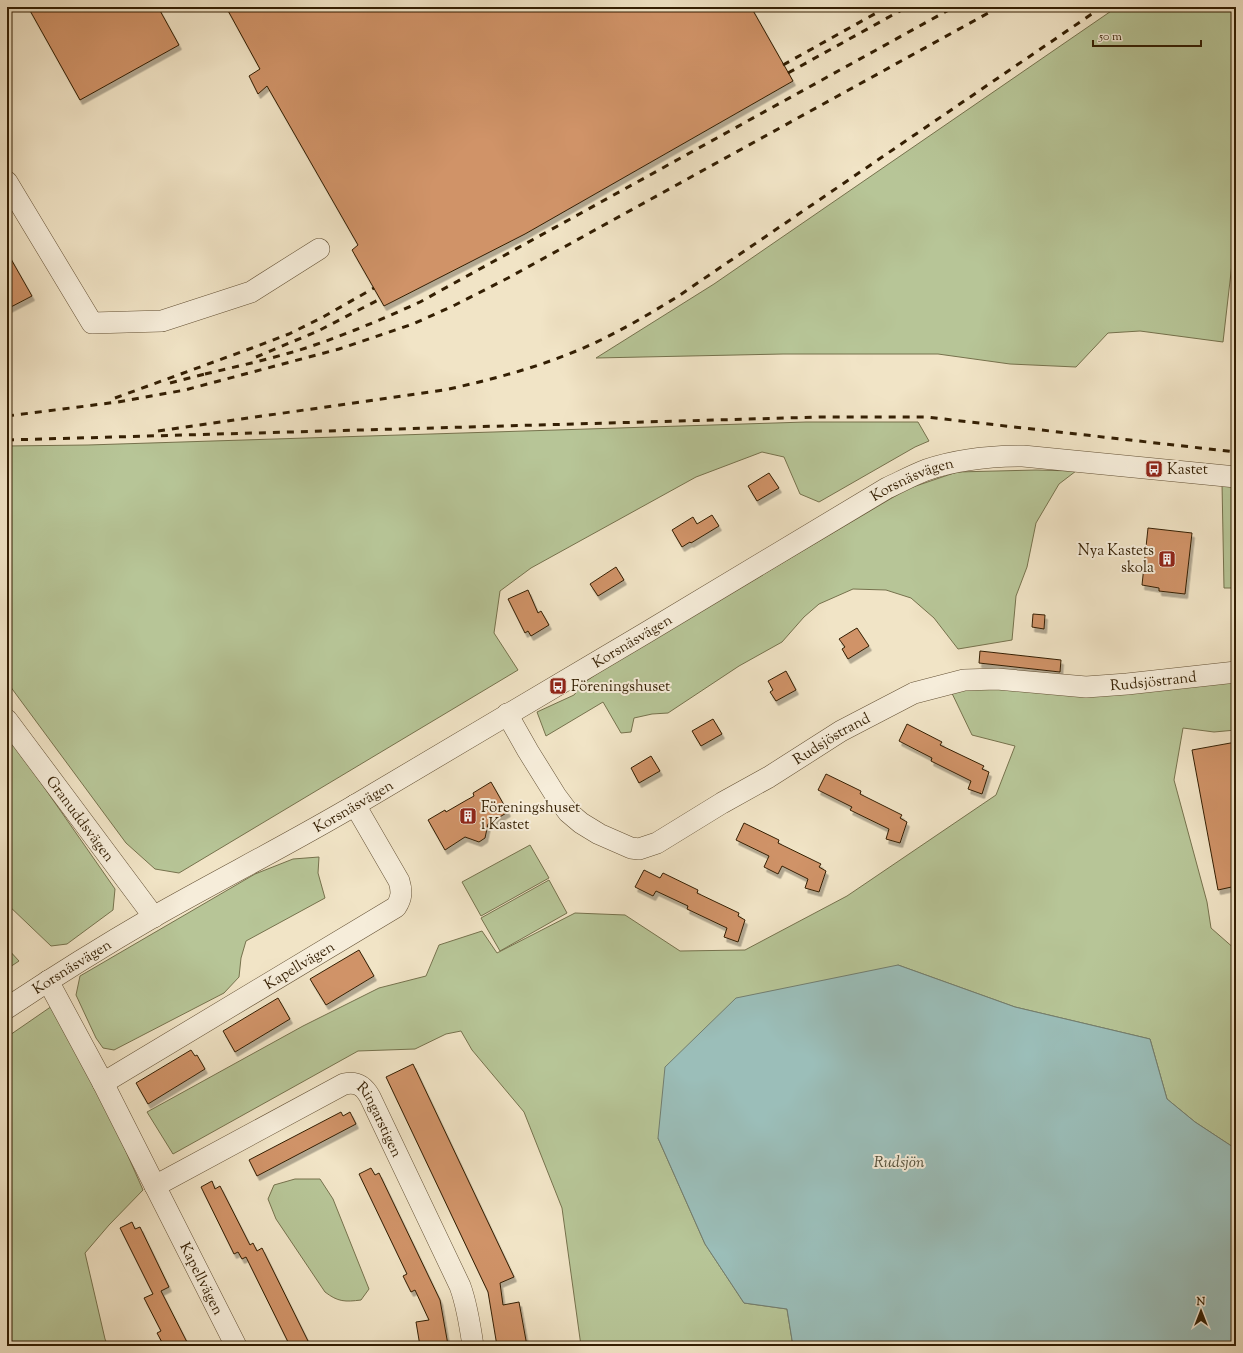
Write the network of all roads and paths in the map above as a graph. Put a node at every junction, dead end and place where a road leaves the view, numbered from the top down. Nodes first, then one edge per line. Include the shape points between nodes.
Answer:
1 (7, 182) edge
2 (319, 249) dead end
3 (1236, 477) edge
4 (1236, 672) edge
5 (508, 714) junction
6 (7, 720) edge
7 (355, 805) junction
8 (154, 917) junction
9 (48, 981) junction
10 (7, 1008) edge
11 (103, 1084) junction
12 (155, 1186) junction
13 (236, 1346) edge
14 (473, 1346) edge

1 - 2 street via 92,323 162,321 251,292
3 - 5 street, Korsnäsvägen via 1023,456 960,460 925,470 887,488
4 - 5 street, Rudsjöstrand via 1086,687 998,679 964,680 914,693 841,732 651,846 639,849 599,834 568,812
5 - 7 street, Korsnäsvägen
6 - 8 street, Granuddsvägen
7 - 8 street, Korsnäsvägen
7 - 11 street, Kapellvägen via 399,881 401,895 396,907
8 - 9 street, Korsnäsvägen
9 - 10 street, Korsnäsvägen
9 - 11 street, Kapellvägen
11 - 12 street, Kapellvägen
12 - 13 street, Kapellvägen
12 - 14 street, Ringarstigen via 344,1084 357,1083 370,1097 460,1286

